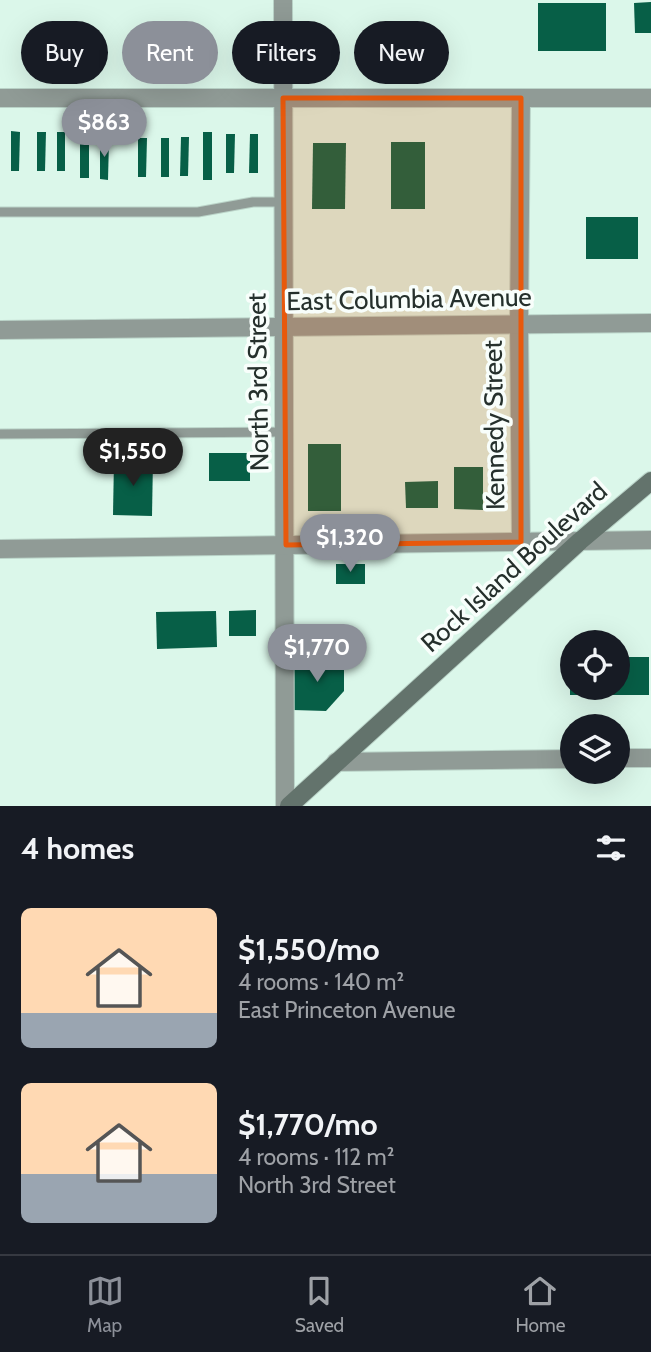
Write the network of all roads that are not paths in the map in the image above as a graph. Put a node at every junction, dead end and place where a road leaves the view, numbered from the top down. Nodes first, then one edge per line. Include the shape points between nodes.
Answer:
1 (283, 0) edge
2 (0, 98) edge
3 (283, 98) junction
4 (521, 98) junction
5 (651, 98) edge
6 (283, 202) junction
7 (0, 212) edge
8 (651, 323) edge
9 (519, 324) junction
10 (283, 327) junction
11 (0, 330) edge
12 (285, 432) junction
13 (0, 434) edge
14 (651, 481) edge
15 (651, 540) edge
16 (580, 541) junction
17 (521, 542) junction
18 (286, 545) junction
19 (0, 549) edge
20 (630, 758) edge
21 (651, 758) edge
22 (560, 759) edge
23 (336, 762) junction
24 (287, 806) edge

1 - 3 street, North 3rd Street
2 - 3 street
3 - 4 street
3 - 6 street, North 3rd Street
4 - 5 street
4 - 9 street, Kennedy Street
6 - 7 lane via 253,202 198,212
6 - 10 street, North 3rd Street
8 - 9 street, East Columbia Avenue
9 - 10 street, East Columbia Avenue
9 - 17 street, Kennedy Street
10 - 11 street, East Columbia Avenue
10 - 12 street, North 3rd Street
12 - 13 lane
12 - 18 street, North 3rd Street
14 - 16 main road, Rock Island Boulevard
15 - 16 street
16 - 17 street
16 - 23 main road, Rock Island Boulevard
17 - 18 street
18 - 19 street
18 - 24 street, North 3rd Street
20 - 21 street
22 - 23 street
23 - 24 main road, Rock Island Boulevard

